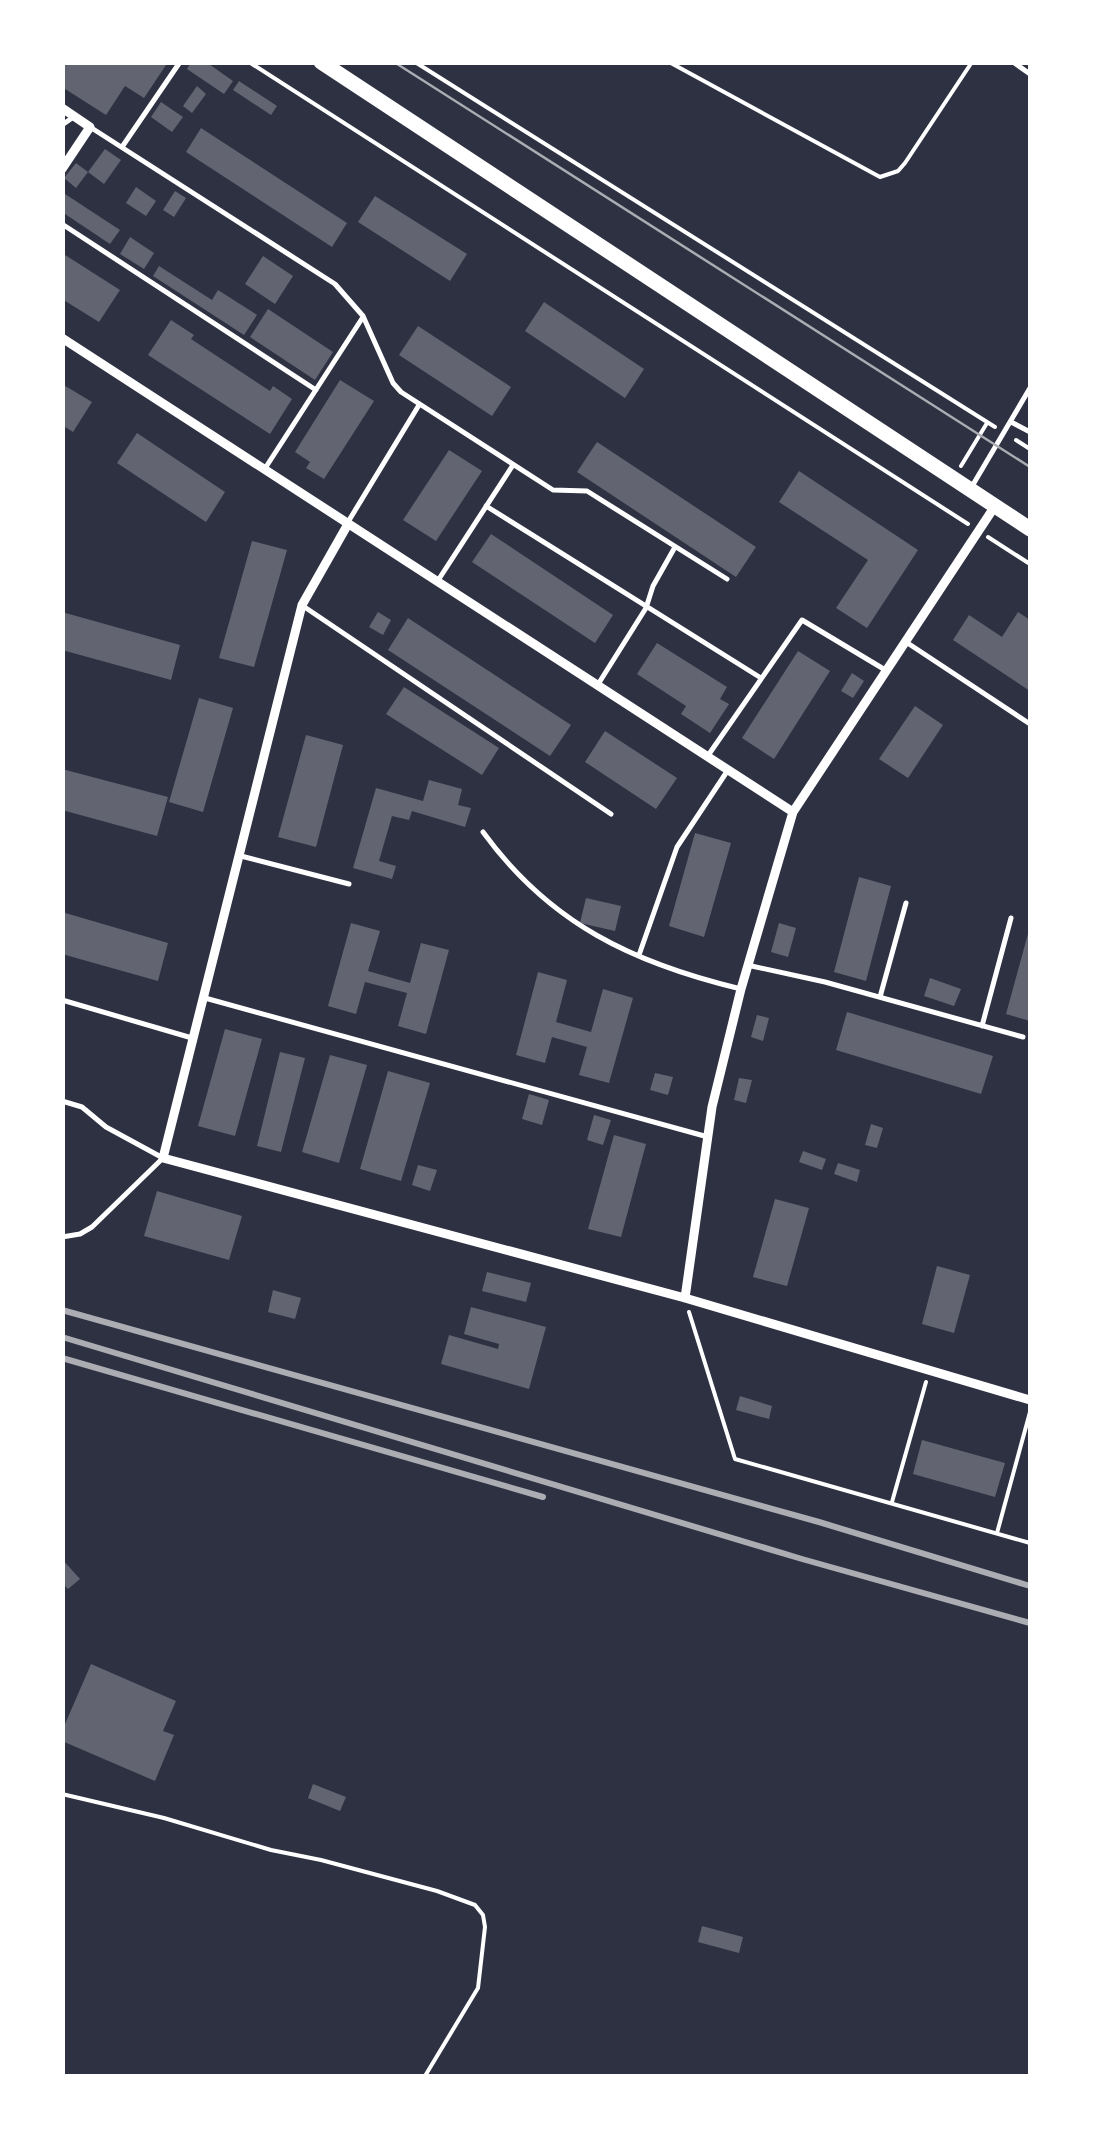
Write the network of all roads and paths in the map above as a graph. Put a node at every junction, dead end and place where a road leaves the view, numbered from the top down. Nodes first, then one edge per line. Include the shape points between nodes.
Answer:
1 (180, 62) edge
2 (249, 62) edge
3 (321, 62) edge
4 (415, 62) edge
5 (669, 62) edge
6 (972, 62) edge
7 (1013, 62) edge
8 (1030, 74) edge
9 (62, 108) edge
10 (74, 116) junction
11 (62, 125) edge
12 (90, 127) junction
13 (122, 147) junction
14 (62, 169) edge
15 (62, 224) edge
16 (363, 316) junction
17 (62, 338) edge
18 (1030, 388) edge
19 (316, 390) junction
20 (419, 405) junction
21 (1011, 422) junction
22 (1030, 432) edge
23 (1005, 433) junction
24 (1030, 449) edge
25 (513, 465) junction
26 (264, 470) junction
27 (970, 489) junction
28 (486, 506) junction
29 (995, 506) junction
30 (348, 524) junction
31 (1030, 529) edge
32 (978, 531) junction
33 (675, 547) junction
34 (1030, 564) edge
35 (727, 580) dead end
36 (437, 582) junction
37 (302, 605) junction
38 (646, 608) junction
39 (906, 642) junction
40 (887, 671) junction
41 (762, 678) junction
42 (598, 686) junction
43 (1030, 724) edge
44 (707, 757) junction
45 (728, 770) junction
46 (794, 812) junction
47 (611, 814) dead end
48 (484, 832) dead end
49 (238, 855) junction
50 (349, 884) dead end
51 (906, 902) dead end
52 (1012, 918) dead end
53 (640, 955) junction
54 (748, 965) junction
55 (741, 988) junction
56 (880, 997) junction
57 (202, 998) junction
58 (62, 1000) edge
59 (982, 1026) junction
60 (1023, 1037) dead end
61 (192, 1038) junction
62 (62, 1102) edge
63 (708, 1137) junction
64 (163, 1158) junction
65 (62, 1237) edge
66 (685, 1298) junction
67 (929, 1370) junction
68 (1030, 1400) edge
69 (1030, 1409) edge
70 (892, 1502) junction
71 (997, 1533) junction
72 (1030, 1543) edge
73 (62, 1794) edge
74 (426, 2076) edge

1 - 13 lane
2 - 32 path
3 - 27 main road
4 - 23 path
5 - 6 path via 880,177 898,171
7 - 8 lane
9 - 10 street
10 - 11 lane
10 - 12 street
12 - 13 lane
12 - 14 street
13 - 16 lane via 336,284
15 - 19 lane
16 - 19 lane
16 - 20 lane via 393,383
17 - 26 street
18 - 21 lane
19 - 26 lane
20 - 25 lane
20 - 30 lane
21 - 22 lane
21 - 23 lane
23 - 24 path
23 - 27 lane
25 - 28 lane
25 - 33 lane via 554,490 587,492
26 - 30 street
27 - 29 main road
28 - 36 lane
28 - 38 lane
29 - 31 main road
29 - 32 street
30 - 36 street
30 - 37 street
32 - 34 path
32 - 39 street
33 - 35 lane
33 - 38 lane
36 - 42 street
37 - 47 lane
37 - 49 street
38 - 41 lane
38 - 42 lane
39 - 40 street
39 - 43 lane
40 - 41 lane via 802,620
40 - 46 street
41 - 44 lane
42 - 44 street
44 - 45 street
45 - 46 street
45 - 53 lane via 677,847
46 - 54 street
48 - 53 lane via 572,923
49 - 50 lane
49 - 57 street
51 - 56 lane
52 - 59 lane
53 - 55 lane
54 - 55 street
54 - 56 lane
55 - 63 street
56 - 59 lane
57 - 61 street
57 - 63 lane
58 - 61 lane
59 - 60 lane
61 - 64 street
62 - 64 lane via 82,1107
63 - 66 street
64 - 65 lane via 92,1228
64 - 66 street
66 - 67 street
66 - 70 path via 736,1459
67 - 68 street
67 - 70 path
69 - 71 path
70 - 71 path
71 - 72 path
73 - 74 path via 475,1905 486,1927 478,1988

